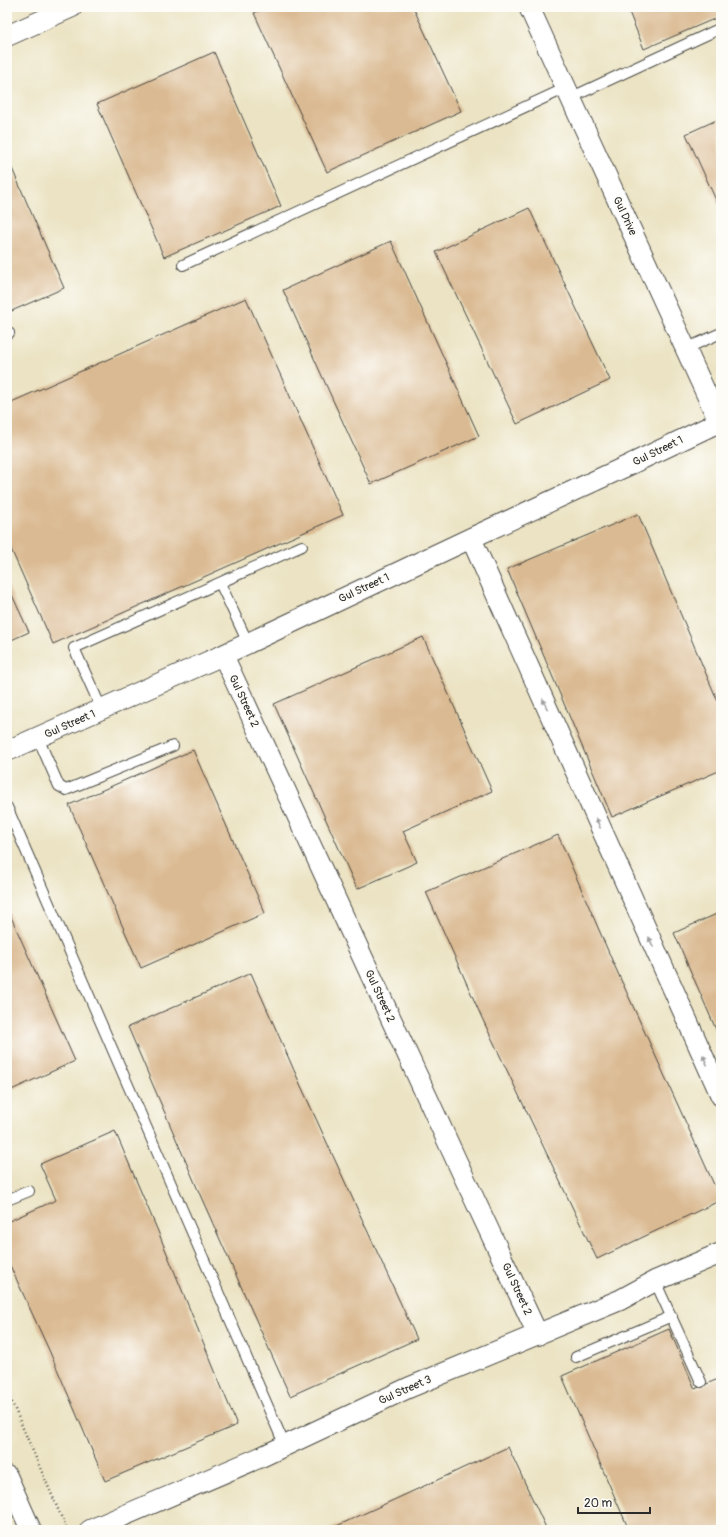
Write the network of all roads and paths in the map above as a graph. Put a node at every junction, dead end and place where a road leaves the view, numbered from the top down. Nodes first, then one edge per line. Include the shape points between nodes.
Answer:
1 (72, 7) edge
2 (528, 7) edge
3 (721, 28) edge
4 (7, 36) edge
5 (568, 93) junction
6 (183, 265) dead end
7 (721, 333) edge
8 (685, 349) junction
9 (716, 401) edge
10 (720, 424) edge
11 (470, 538) junction
12 (302, 546) dead end
13 (220, 583) junction
14 (248, 642) junction
15 (223, 655) junction
16 (102, 710) junction
17 (38, 738) junction
18 (173, 746) dead end
19 (7, 751) edge
20 (7, 807) edge
21 (721, 1096) edge
22 (29, 1191) dead end
23 (7, 1200) edge
24 (721, 1253) edge
25 (655, 1281) junction
26 (672, 1316) junction
27 (538, 1335) junction
28 (576, 1357) dead end
29 (701, 1382) dead end
30 (7, 1392) edge
31 (286, 1446) junction
32 (7, 1476) edge
33 (31, 1530) edge
34 (67, 1530) edge
35 (90, 1530) edge

1 - 4 street
2 - 5 street, Gul Drive
3 - 5 lane
5 - 6 lane
5 - 8 street, Gul Drive
7 - 8 lane
8 - 9 street, Gul Drive
9 - 10 street, Gul Drive
10 - 11 street, Gul Street 1
11 - 14 street, Gul Street 1
21 -> 11 street
12 - 13 lane
13 - 14 lane
13 - 16 lane via 74,648
14 - 15 street, Gul Street 1
15 - 16 street, Gul Street 1
15 - 27 street, Gul Street 2
16 - 17 street, Gul Street 1
17 - 18 lane via 59,786 66,790
17 - 19 street, Gul Street 1
20 - 31 lane
22 - 23 lane
24 - 25 street, Gul Street 3
25 - 26 lane
25 - 27 street, Gul Street 3 via 620,1300
26 - 28 lane
26 - 29 lane
27 - 31 street, Gul Street 3 via 408,1388
30 - 34 path
31 - 35 street, Gul Street 3
32 - 33 street

